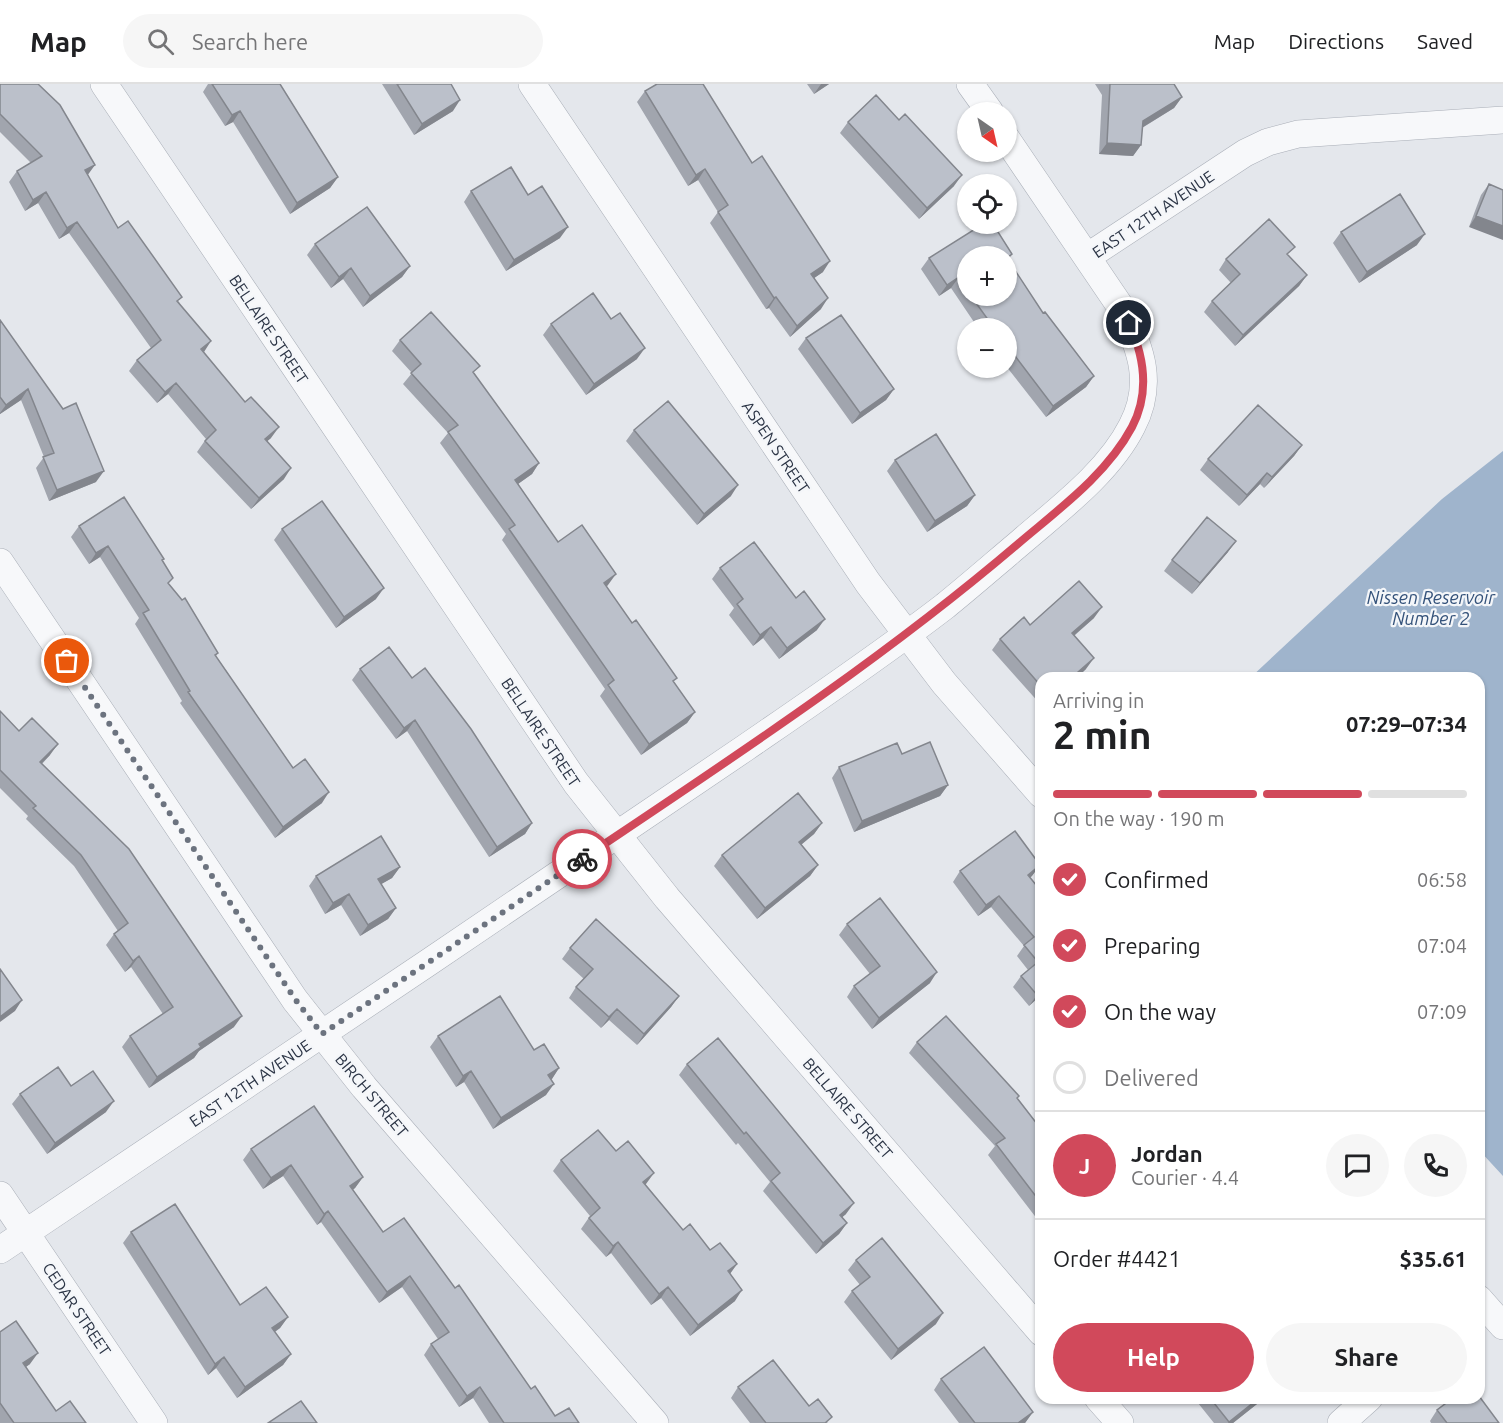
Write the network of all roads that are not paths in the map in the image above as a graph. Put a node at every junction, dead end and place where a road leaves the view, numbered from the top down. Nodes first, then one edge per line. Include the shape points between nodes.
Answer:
1 (104, 84) edge
2 (532, 84) edge
3 (970, 84) edge
4 (983, 102) edge
5 (1503, 120) edge
6 (1017, 154) edge
7 (1087, 257) junction
8 (0, 562) edge
9 (906, 634) junction
10 (1035, 787) edge
11 (617, 836) junction
12 (322, 1034) junction
13 (0, 1195) edge
14 (26, 1233) junction
15 (0, 1250) edge
16 (1485, 1309) edge
17 (1035, 1325) edge
18 (1503, 1326) edge
19 (1103, 1404) edge
20 (1362, 1404) edge
21 (154, 1423) edge
22 (656, 1423) edge
23 (1120, 1423) edge
24 (1341, 1423) edge

1 - 11 street, BELLAIRE STREET via 576,783
2 - 9 street, ASPEN STREET
3 - 4 street
5 - 7 street, EAST 12TH AVENUE via 1298,134 1268,142 1245,153
6 - 7 street
7 - 9 street, EAST 12TH AVENUE via 1122,309 1142,360 1141,404 1133,426 1100,471 1060,509
8 - 12 street, BIRCH STREET
9 - 10 street, ASPEN STREET
9 - 11 street, EAST 12TH AVENUE
11 - 12 street, EAST 12TH AVENUE
11 - 17 street, BELLAIRE STREET
12 - 14 street, EAST 12TH AVENUE
12 - 22 street, BIRCH STREET
13 - 14 street, CEDAR STREET
14 - 15 street, EAST 12TH AVENUE
14 - 21 street, CEDAR STREET
16 - 18 street
19 - 23 street
20 - 24 street

